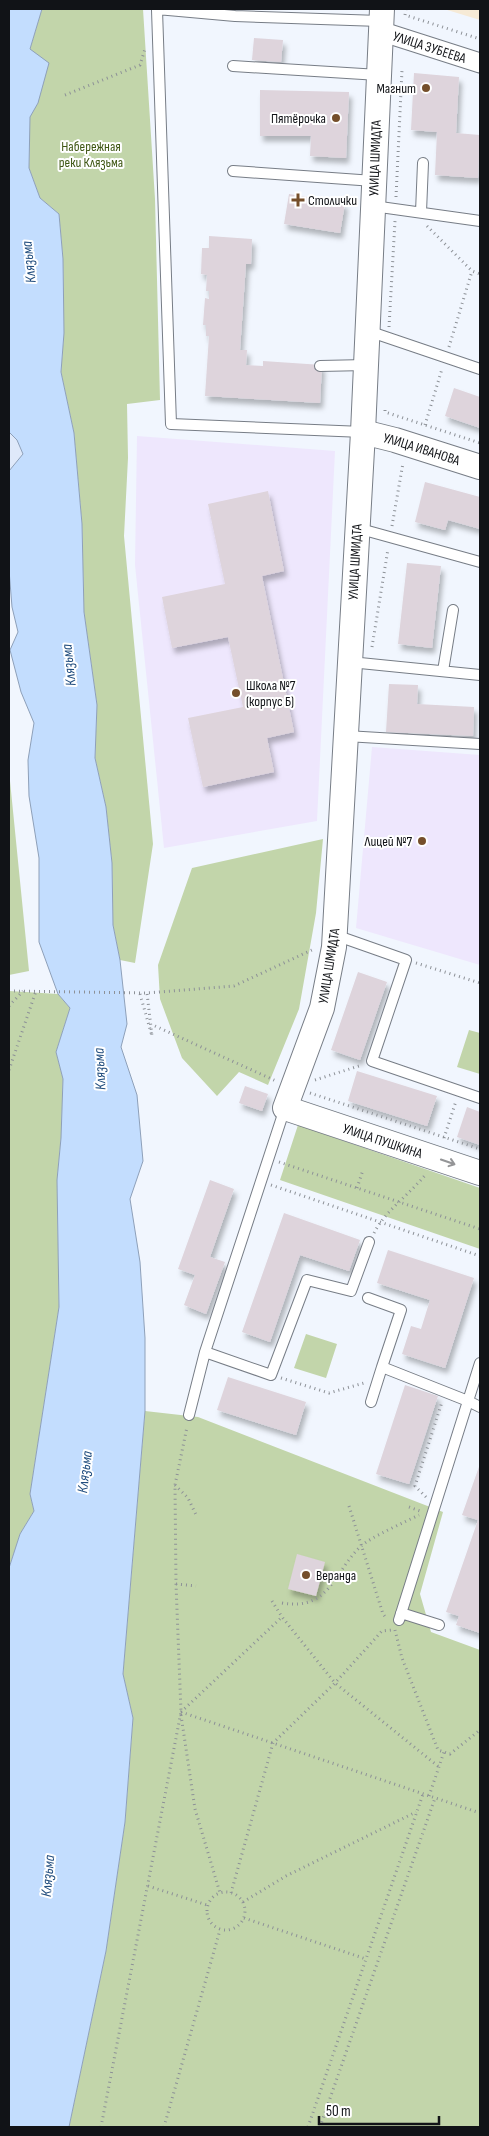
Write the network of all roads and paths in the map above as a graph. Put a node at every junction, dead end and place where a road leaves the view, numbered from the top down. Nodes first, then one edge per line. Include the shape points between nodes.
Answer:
1 (157, 9) edge
2 (406, 9) edge
3 (381, 20) edge
4 (480, 39) edge
5 (146, 46) dead end
6 (480, 63) edge
7 (233, 66) dead end
8 (402, 70) dead end
9 (378, 74) junction
10 (65, 95) dead end
11 (423, 162) dead end
12 (233, 171) dead end
13 (374, 181) junction
14 (384, 207) junction
15 (416, 211) junction
16 (480, 221) edge
17 (480, 274) edge
18 (378, 335) junction
19 (320, 366) dead end
20 (366, 366) junction
21 (480, 369) edge
22 (386, 403) dead end
23 (363, 432) junction
24 (480, 442) edge
25 (480, 467) edge
26 (357, 528) junction
27 (480, 562) edge
28 (453, 610) dead end
29 (350, 662) junction
30 (443, 671) junction
31 (480, 674) edge
32 (346, 736) junction
33 (480, 744) edge
34 (335, 935) junction
35 (315, 949) dead end
36 (406, 960) junction
37 (480, 983) edge
38 (9, 991) edge
39 (23, 991) junction
40 (36, 991) junction
41 (140, 993) junction
42 (147, 994) junction
43 (9, 1006) edge
44 (155, 1026) dead end
45 (372, 1061) junction
46 (9, 1070) edge
47 (295, 1093) junction
48 (480, 1098) edge
49 (480, 1149) edge
50 (275, 1169) dead end
51 (363, 1170) dead end
52 (480, 1173) edge
53 (273, 1177) dead end
54 (357, 1188) junction
55 (480, 1229) edge
56 (369, 1242) dead end
57 (480, 1256) edge
58 (368, 1298) dead end
59 (205, 1352) junction
60 (480, 1363) edge
61 (382, 1367) junction
62 (271, 1375) junction
63 (378, 1379) junction
64 (446, 1391) junction
65 (468, 1401) junction
66 (372, 1402) dead end
67 (480, 1407) edge
68 (190, 1415) joint
69 (175, 1485) junction
70 (414, 1486) dead end
71 (349, 1506) dead end
72 (424, 1512) dead end
73 (197, 1517) dead end
74 (362, 1546) junction
75 (176, 1584) junction
76 (196, 1586) dead end
77 (272, 1601) dead end
78 (282, 1603) dead end
79 (282, 1617) junction
80 (398, 1621) junction
81 (440, 1625) dead end
82 (335, 1683) junction
83 (181, 1712) junction
84 (480, 1730) edge
85 (273, 1743) junction
86 (444, 1752) junction
87 (439, 1767) junction
88 (423, 1794) junction
89 (429, 1796) junction
90 (435, 1798) junction
91 (417, 1812) junction
92 (480, 1813) edge
93 (148, 1886) junction
94 (220, 1893) junction
95 (231, 1893) junction
96 (243, 1902) junction
97 (207, 1906) junction
98 (244, 1918) junction
99 (220, 1930) junction
100 (366, 1959) junction
101 (101, 2127) edge
102 (164, 2127) edge
103 (308, 2127) edge
104 (320, 2127) edge

1 - 3 lane via 235,16
1 - 23 lane via 171,424
2 - 4 path via 405,15
3 - 6 street, УЛИЦА ЗУБЕЕВА
3 - 9 street, УЛИЦА ШМИДТА
5 - 10 path via 140,65
7 - 9 lane
8 - 14 path
9 - 13 street, УЛИЦА ШМИДТА
11 - 15 lane
12 - 13 lane
13 - 14 street, УЛИЦА ШМИДТА
14 - 15 lane
14 - 18 street, УЛИЦА ШМИДТА
14 - 18 path
15 - 16 lane
15 - 17 path via 472,271
18 - 20 street, УЛИЦА ШМИДТА
18 - 21 lane
19 - 20 lane
20 - 23 street, УЛИЦА ШМИДТА
22 - 24 path via 385,412
23 - 25 street, УЛИЦА ИВАНОВА
23 - 26 street, УЛИЦА ШМИДТА
26 - 27 lane
26 - 29 street, УЛИЦА ШМИДТА
28 - 30 lane
29 - 30 lane
29 - 32 street, УЛИЦА ШМИДТА
30 - 31 lane
32 - 33 lane
32 - 34 street, УЛИЦА ШМИДТА
34 - 36 lane
34 - 47 street, УЛИЦА ШМИДТА via 322,1008
35 - 42 path via 234,986
36 - 37 path
36 - 45 lane
38 - 39 path
39 - 40 path
39 - 43 path
40 - 41 path
40 - 46 path
41 - 42 path
41 - 42 path via 152,1036
44 - 47 path
45 - 47 path
45 - 48 lane
47 - 49 path
47 -> 52 street, УЛИЦА ПУШКИНА
47 - 59 lane via 259,1183
50 - 54 path via 278,1161
51 - 54 path
53 - 57 path via 271,1184
54 - 55 path
56 - 62 lane via 351,1291 307,1280
58 - 61 lane via 401,1310
59 - 62 lane
59 - 68 lane
60 - 65 lane
61 - 63 lane
61 - 64 lane
62 - 63 path via 330,1393
63 - 66 lane
64 - 65 lane
64 - 70 path
65 - 67 lane
65 - 80 lane
68 - 69 path
69 - 73 path via 188,1498
69 - 75 path
71 - 74 path
72 - 74 path
74 - 78 path via 321,1597 297,1605
74 - 80 path via 384,1614
75 - 76 path
75 - 83 path
77 - 79 path
79 - 82 path
79 - 83 path
80 - 81 lane
80 - 82 path via 382,1631
80 - 86 path via 402,1658 438,1750
82 - 85 path
82 - 87 path
83 - 85 path
83 - 93 path
83 - 94 path via 195,1809
84 - 86 path via 450,1754
85 - 88 path
85 - 95 path
86 - 87 path
87 - 89 path
88 - 89 path
88 - 91 path
89 - 90 path
90 - 92 path
90 - 104 path
91 - 96 path via 286,1876
91 - 100 path
93 - 97 path
93 - 101 path
94 - 95 path
94 - 97 path
95 - 96 path
96 - 98 path
97 - 99 path via 209,1920
98 - 99 path via 235,1928
98 - 100 path
99 - 102 path
100 - 103 path

